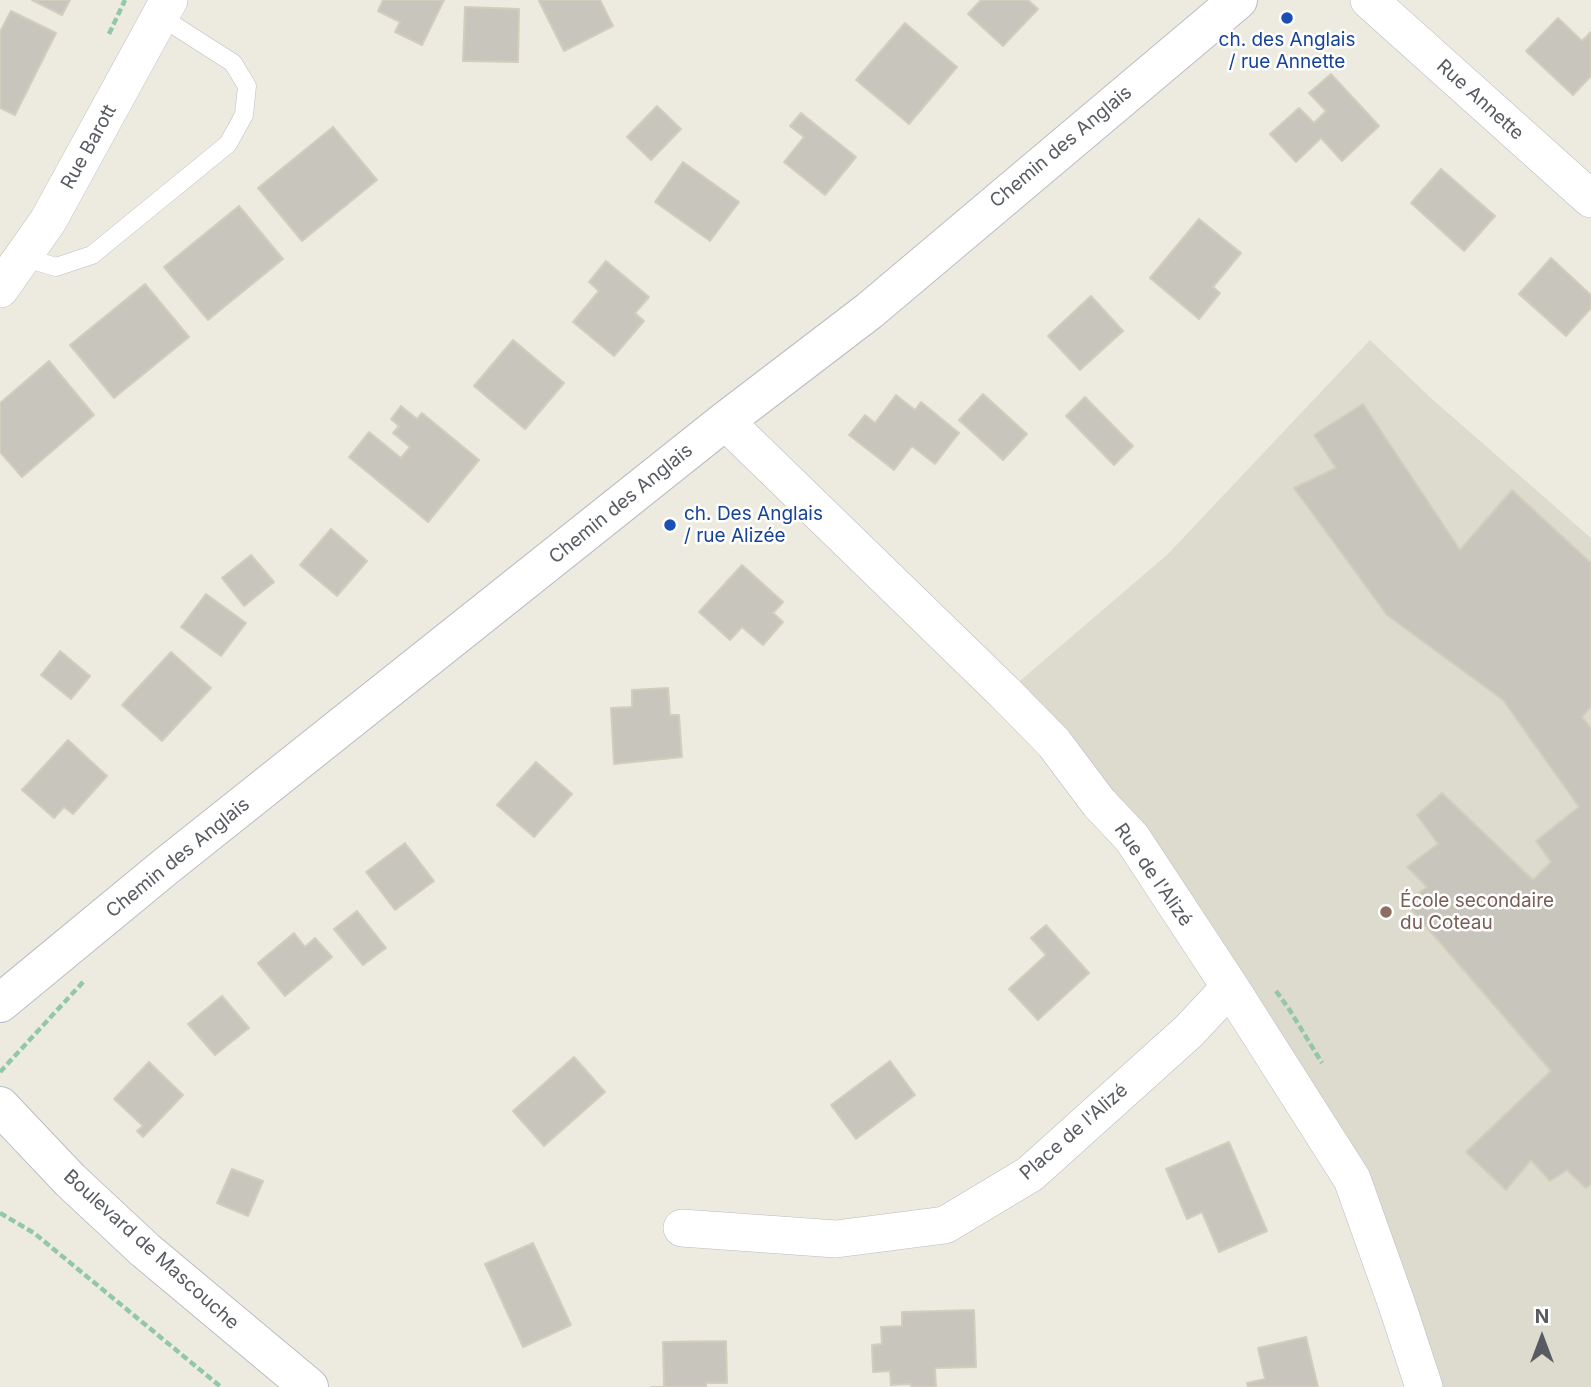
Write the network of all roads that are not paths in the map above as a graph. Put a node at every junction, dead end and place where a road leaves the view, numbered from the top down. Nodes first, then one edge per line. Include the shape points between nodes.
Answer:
1 (1238, 0) edge
2 (1369, 0) edge
3 (165, 8) edge
4 (1591, 199) edge
5 (22, 257) junction
6 (0, 289) edge
7 (725, 421) junction
8 (1230, 987) junction
9 (0, 1003) edge
10 (0, 1106) edge
11 (682, 1228) dead end
12 (309, 1387) edge
13 (1424, 1387) edge

1 - 7 street, Chemin des Anglais via 869,311
2 - 4 street, Rue Annette
3 - 5 street, Rue Barott via 48,221
3 - 5 lane via 233,63 247,86 244,115 228,144 92,255 55,267
5 - 6 street, Rue Barott
7 - 8 street, Rue de l'Alizé via 1054,743 1132,838
7 - 9 street, Chemin des Anglais
8 - 11 street, Place de l'Alizé via 1189,1031 1030,1174 945,1225 836,1239
8 - 13 street, Rue de l'Alizé via 1352,1179
10 - 12 street, Boulevard de Mascouche via 145,1250

